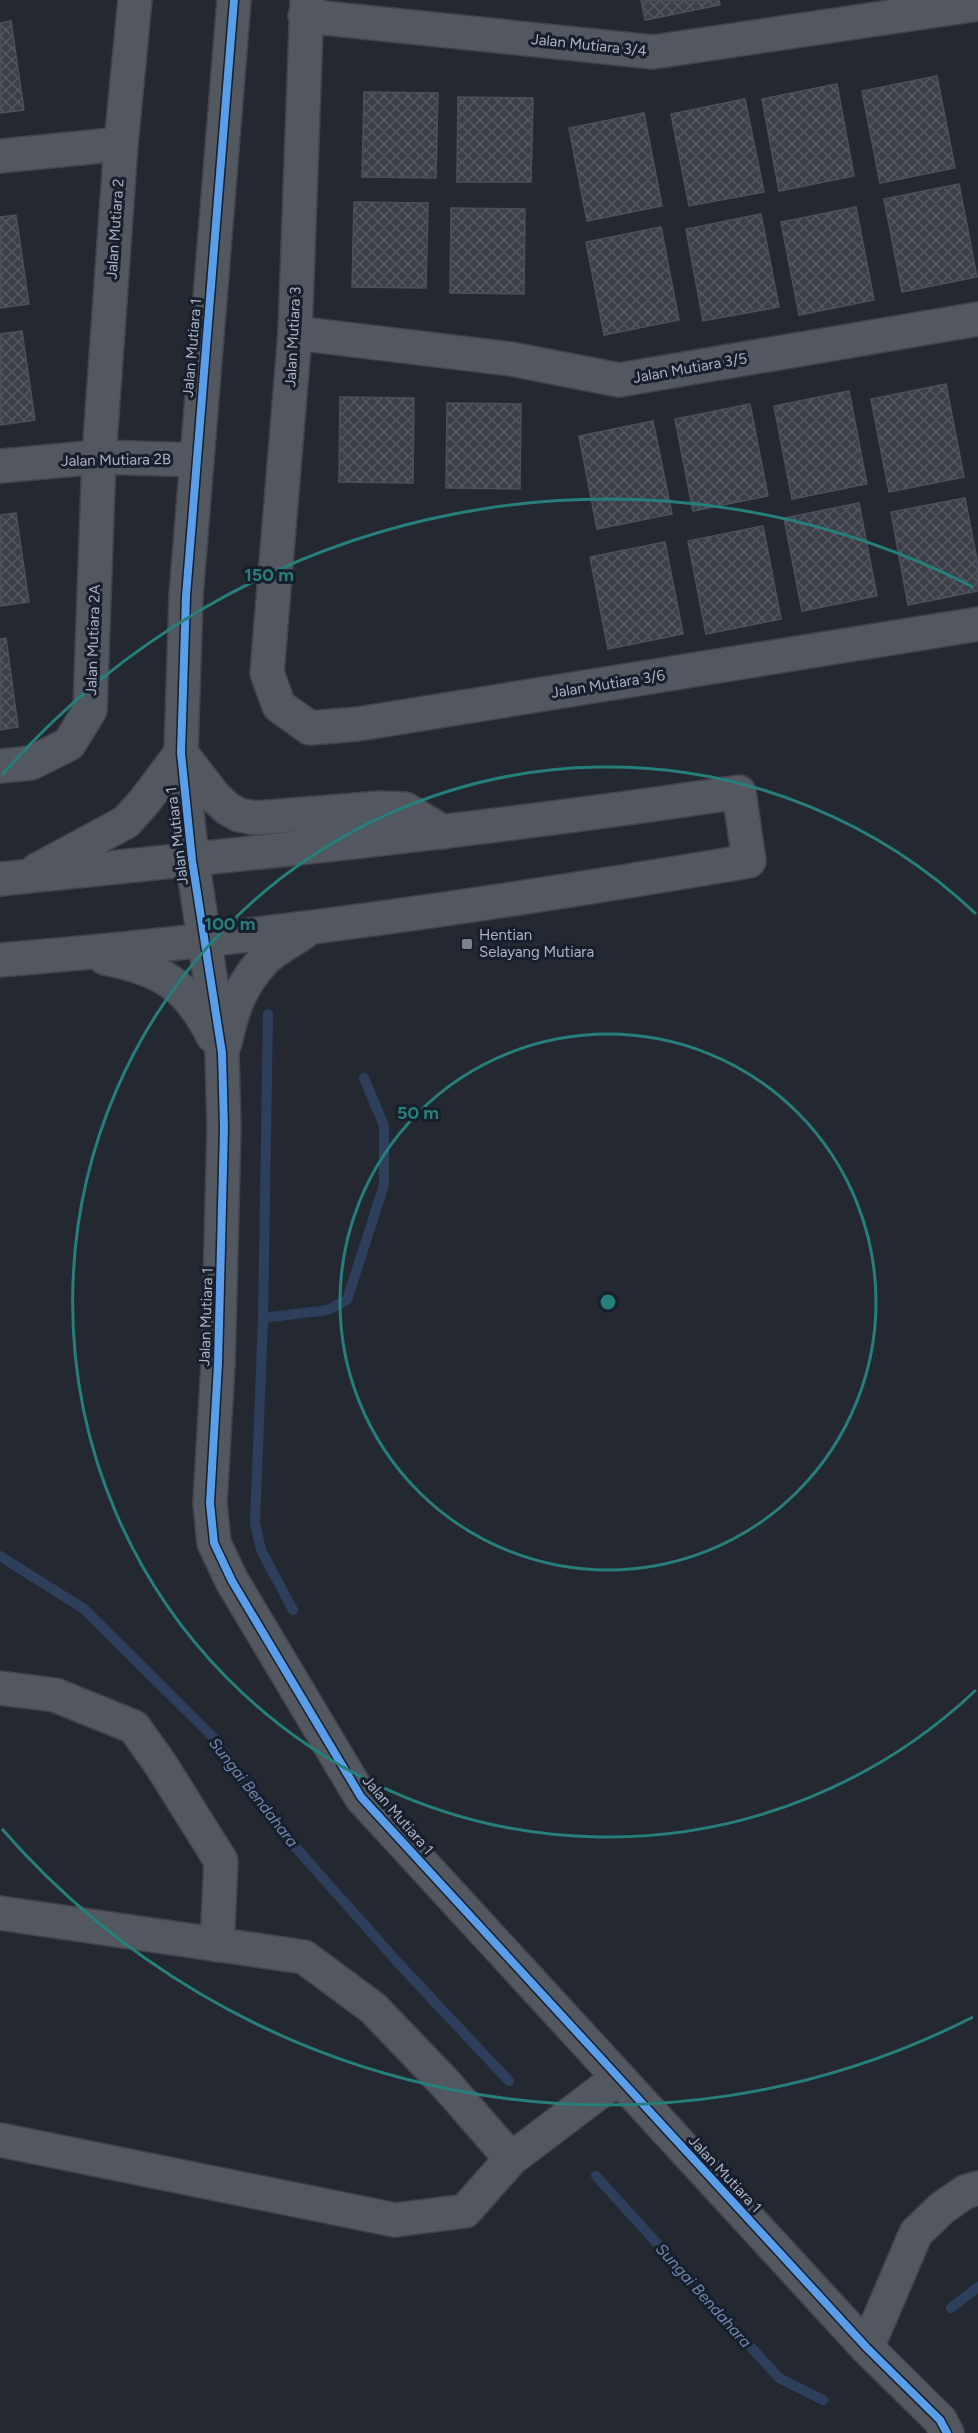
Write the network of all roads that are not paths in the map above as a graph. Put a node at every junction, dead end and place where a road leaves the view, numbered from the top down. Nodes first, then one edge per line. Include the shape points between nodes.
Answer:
1 (135, 0) edge
2 (234, 0) edge
3 (978, 4) edge
4 (306, 8) edge
5 (121, 144) junction
6 (0, 156) edge
7 (978, 319) edge
8 (295, 333) junction
9 (99, 457) junction
10 (197, 460) junction
11 (0, 466) edge
12 (978, 624) edge
13 (267, 673) joint
14 (181, 753) junction
15 (0, 766) edge
16 (443, 832) junction
17 (192, 860) junction
18 (12, 878) edge
19 (307, 930) junction
20 (205, 940) junction
21 (84, 953) junction
22 (0, 960) edge
23 (222, 1053) junction
24 (0, 1688) edge
25 (0, 1913) edge
26 (217, 1945) junction
27 (618, 2078) junction
28 (0, 2139) edge
29 (511, 2158) junction
30 (978, 2188) edge
31 (867, 2348) junction
32 (947, 2433) edge

1 - 5 street, Jalan Mutiara 2
2 - 10 street, Jalan Mutiara 1
3 - 4 street, Jalan Mutiara 3/4 via 653,52
4 - 8 street, Jalan Mutiara 3
5 - 6 street
5 - 9 street, Jalan Mutiara 2
7 - 8 street, Jalan Mutiara 3/5 via 619,380 511,359
8 - 13 street, Jalan Mutiara 3
9 - 10 street, Jalan Mutiara 2B
9 - 11 street, Jalan Mutiara 2B
9 - 15 street, Jalan Mutiara 2A via 90,710 69,744 31,763
10 - 14 street, Jalan Mutiara 1 via 186,596
12 - 13 street, Jalan Mutiara 3/6 via 358,724 310,728 279,706
14 - 16 street via 214,797 238,815 256,818 405,809
14 - 17 street, Jalan Mutiara 1
14 - 18 street via 126,822
16 - 17 street
16 - 19 street via 739,792 749,861
17 - 18 street
17 - 20 street, Jalan Mutiara 1
19 - 20 street
19 - 23 street via 267,957 240,994 231,1011
20 - 21 street
20 - 23 street, Jalan Mutiara 1
21 - 22 street
21 - 23 street via 127,962 167,977 204,1016
23 - 27 street, Jalan Mutiara 1 via 218,1364 210,1503 214,1543 232,1581 361,1797
24 - 26 street via 55,1695 134,1727 221,1861
25 - 26 street
26 - 29 street via 304,1957 373,2007
27 - 29 street
27 - 31 street, Jalan Mutiara 1
28 - 29 street via 395,2220 465,2211
30 - 31 street via 942,2208 916,2233
31 - 32 street, Jalan Mutiara 1 via 940,2420

